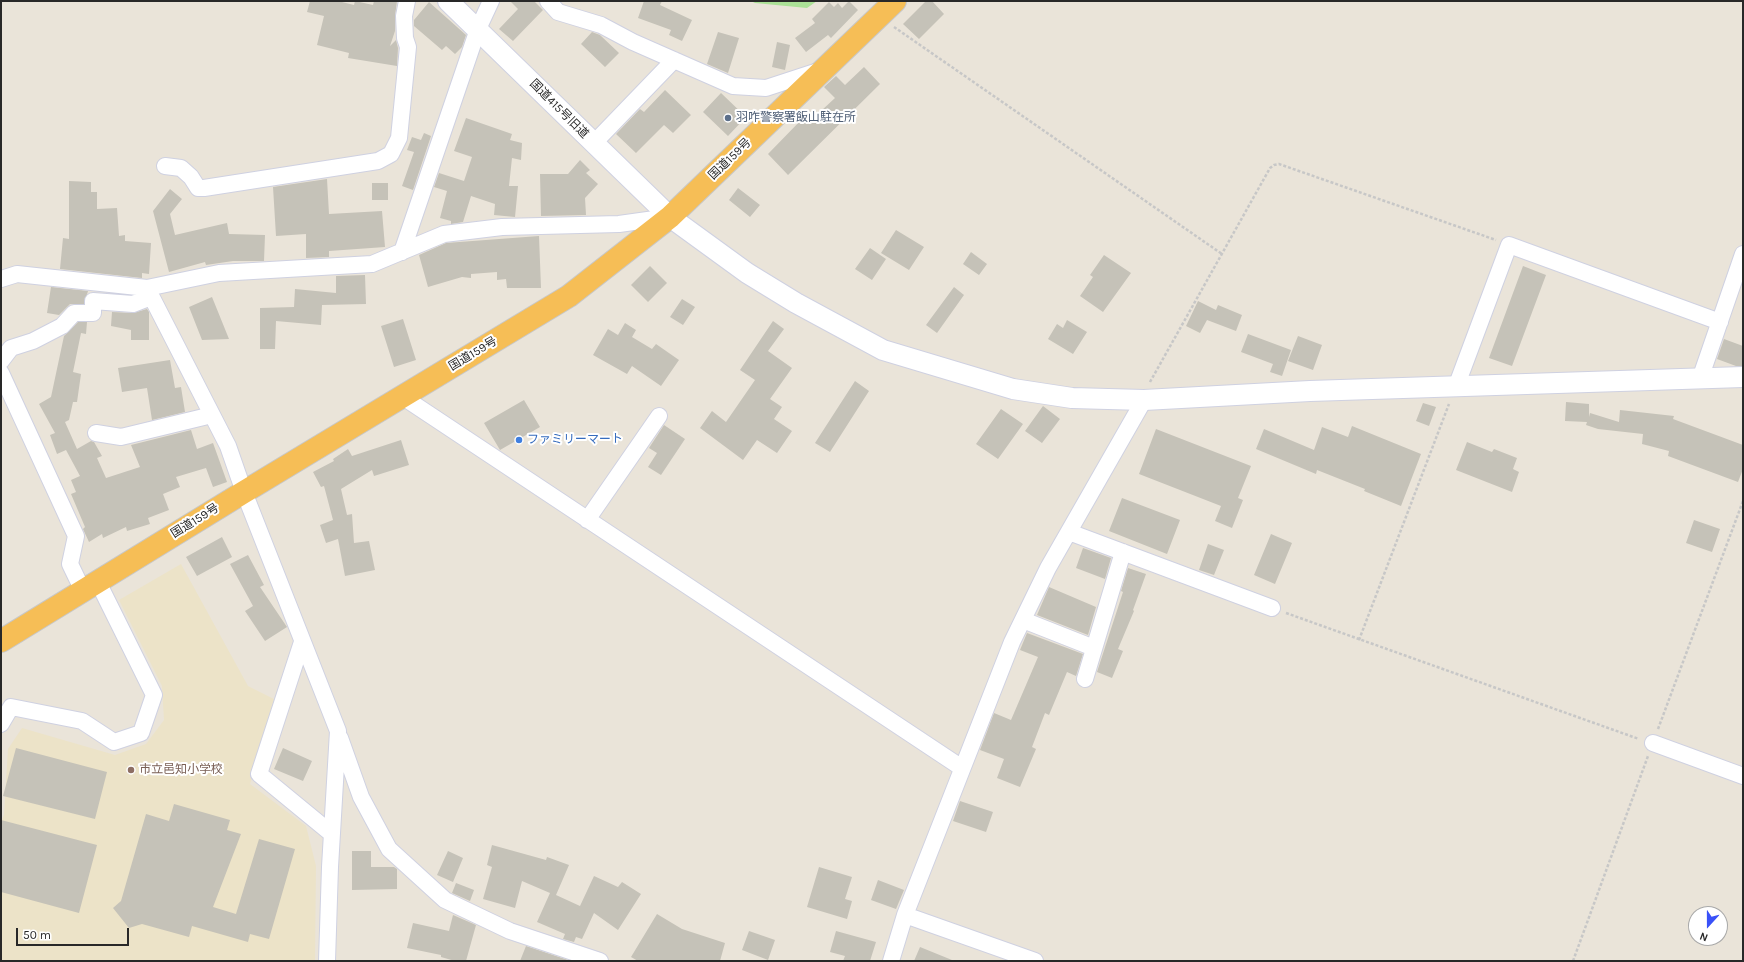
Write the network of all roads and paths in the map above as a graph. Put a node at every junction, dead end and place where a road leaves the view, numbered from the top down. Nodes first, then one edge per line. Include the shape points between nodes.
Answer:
1 (407, 1) edge
2 (448, 1) edge
3 (491, 1) edge
4 (548, 1) edge
5 (895, 1) edge
6 (879, 16) junction
7 (478, 29) junction
8 (674, 60) junction
9 (825, 69) junction
10 (594, 143) junction
11 (165, 166) dead end
12 (670, 217) junction
13 (1509, 245) junction
14 (402, 252) junction
15 (1222, 254) junction
16 (1743, 254) edge
17 (1, 279) edge
18 (149, 292) junction
19 (1720, 322) junction
20 (1, 361) edge
21 (1, 373) edge
22 (1743, 377) edge
23 (1700, 379) junction
24 (1456, 387) junction
25 (403, 397) junction
26 (1142, 400) junction
27 (212, 415) junction
28 (659, 416) dead end
29 (96, 432) dead end
30 (244, 492) junction
31 (587, 520) junction
32 (1069, 532) junction
33 (1123, 552) junction
34 (90, 586) junction
35 (1272, 608) joint
36 (1023, 620) junction
37 (1359, 640) junction
38 (1, 641) edge
39 (302, 642) junction
40 (1094, 648) junction
41 (1085, 679) dead end
42 (1, 724) edge
43 (338, 731) junction
44 (1653, 743) joint
45 (962, 768) junction
46 (1743, 776) edge
47 (332, 834) junction
48 (905, 915) junction
49 (327, 961) edge
50 (600, 961) edge
51 (891, 961) edge
52 (1035, 961) edge

1 - 11 street via 404,16 408,47 399,138 392,154 378,161 204,188 198,188 181,168
2 - 7 street, 国道415号旧道
3 - 7 street
4 - 8 street via 558,12 601,25
5 - 6 highway, 国道159号
6 - 9 highway, 国道159号
6 - 15 path
7 - 10 street, 国道415号旧道
7 - 14 street
8 - 9 street via 733,86 766,88
8 - 10 street
9 - 12 highway, 国道159号
10 - 12 street, 国道415号旧道
12 - 14 street via 619,224 502,227 444,234
12 - 25 highway, 国道159号 via 569,296
12 - 26 street, 国道415号旧道 via 747,273 883,350 1013,389 1072,398
13 - 15 path via 1279,164 1270,168
13 - 19 street
13 - 24 street
14 - 18 street via 372,264 218,273
15 - 26 path
16 - 19 street
17 - 18 street via 17,274
18 - 20 street via 133,304 93,301 92,313 74,313 62,326 33,341 11,348
18 - 27 street
19 - 23 street
21 - 34 street via 76,536 70,564
22 - 23 street, 国道415号旧道
23 - 24 street, 国道415号旧道
24 - 26 street, 国道415号旧道 via 1310,391
24 - 37 path
25 - 30 highway, 国道159号
25 - 31 street
26 - 32 street
27 - 29 street via 121,437
27 - 30 street via 228,446
28 - 31 street
30 - 34 highway, 国道159号
30 - 39 street
31 - 45 street
32 - 33 street
32 - 36 street
33 - 35 street
33 - 40 street
34 - 38 highway, 国道159号
34 - 42 street via 154,695 141,733 114,742 82,721 11,707
35 - 37 path
36 - 40 street
36 - 45 street
37 - 44 path
39 - 43 street
39 - 47 street via 259,774
40 - 41 street
43 - 47 street
43 - 50 street via 361,797 389,849 445,900 510,931
44 - 46 street
45 - 48 street
47 - 49 street
48 - 51 street
48 - 52 street

